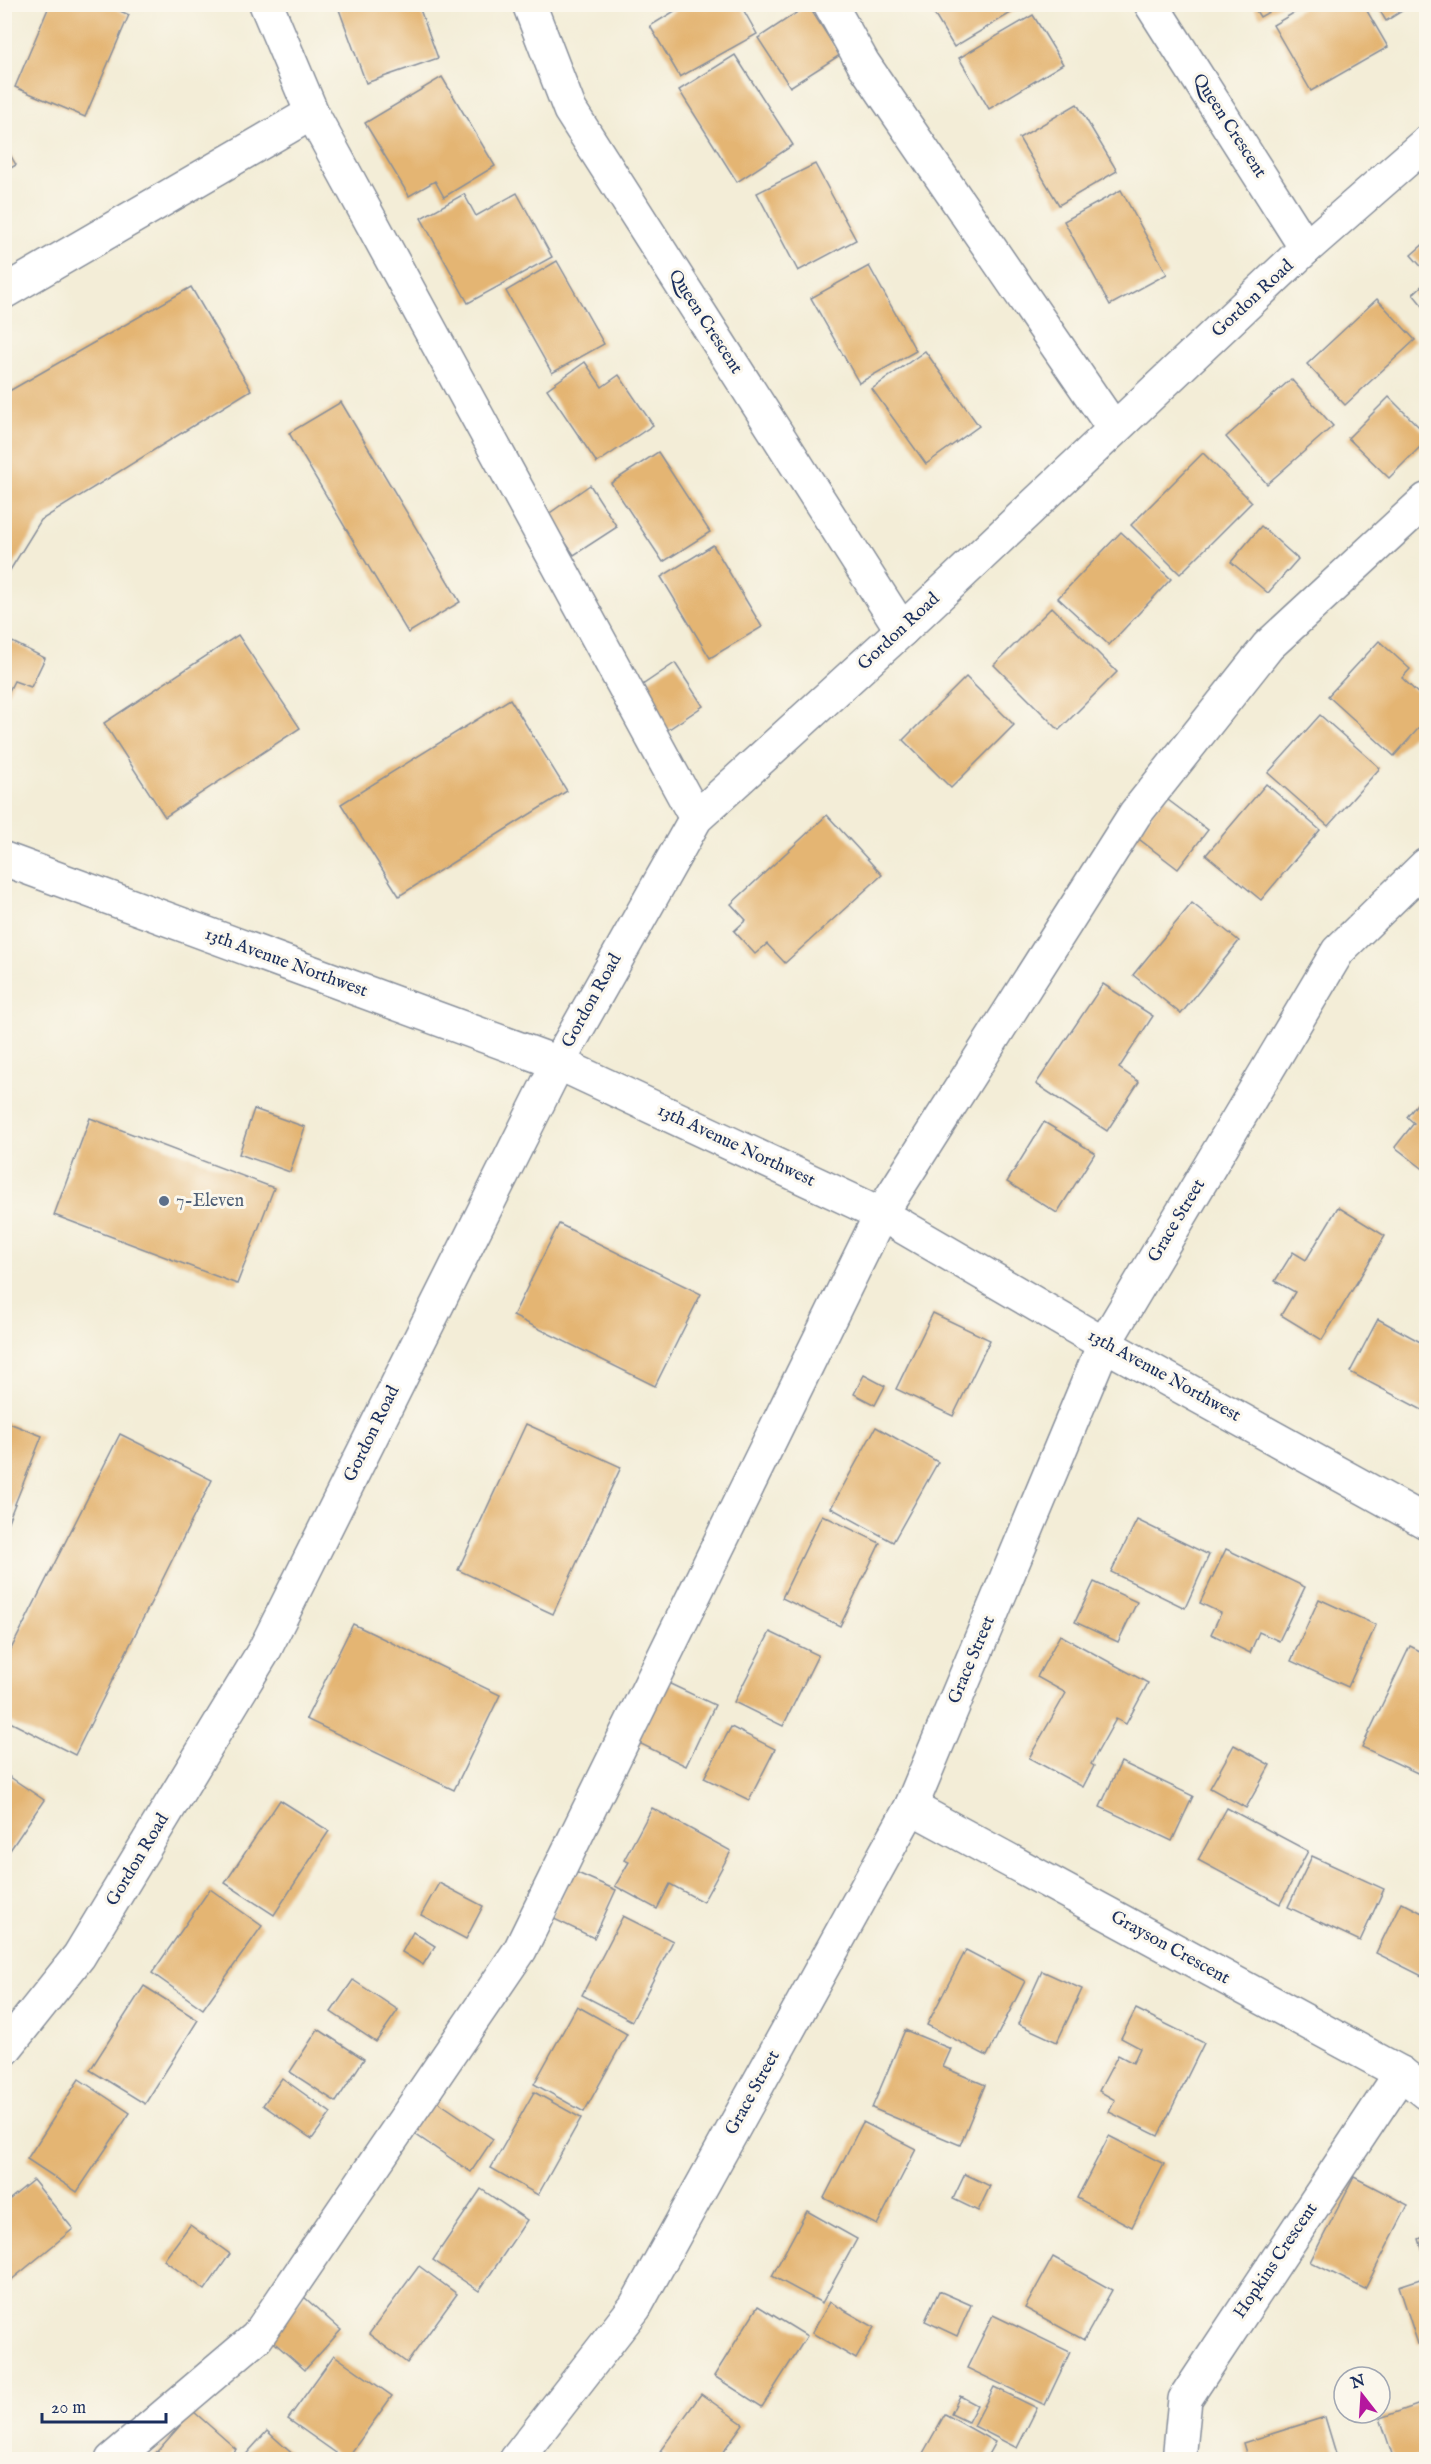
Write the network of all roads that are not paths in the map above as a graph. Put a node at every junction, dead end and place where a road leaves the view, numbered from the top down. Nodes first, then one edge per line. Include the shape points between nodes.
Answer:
1 (266, 4) edge
2 (529, 4) edge
3 (830, 4) edge
4 (1150, 4) edge
5 (312, 113) junction
6 (1426, 143) edge
7 (1306, 248) junction
8 (4, 292) edge
9 (1114, 429) junction
10 (1426, 500) edge
11 (902, 630) junction
12 (696, 818) junction
13 (4, 860) edge
14 (1426, 865) edge
15 (558, 1063) junction
16 (881, 1214) junction
17 (1104, 1344) junction
18 (1426, 1522) edge
19 (911, 1807) junction
20 (4, 2050) edge
21 (1401, 2073) junction
22 (1426, 2093) edge
23 (112, 2460) edge
24 (516, 2460) edge
25 (1179, 2460) edge

1 - 5 street
2 - 11 street, Queen Crescent via 570,110
3 - 9 street via 863,63
4 - 7 street, Queen Crescent
5 - 8 street
5 - 12 street
6 - 7 street, Gordon Road
7 - 9 street, Gordon Road
9 - 11 street, Gordon Road
10 - 16 street via 1268,646 1135,814
11 - 12 street, Gordon Road
12 - 15 street, Gordon Road
13 - 15 street, 13th Avenue Northwest
14 - 17 street, Grace Street via 1338,951
15 - 16 street, 13th Avenue Northwest
15 - 20 street, Gordon Road via 265,1649 79,1956
16 - 17 street, 13th Avenue Northwest
16 - 23 street via 520,1950 258,2337
17 - 18 street, 13th Avenue Northwest
17 - 19 street, Grace Street
19 - 21 street, Grayson Crescent
19 - 24 street, Grace Street via 635,2307
21 - 22 street, Grayson Crescent
21 - 25 street, Hopkins Crescent via 1185,2399

